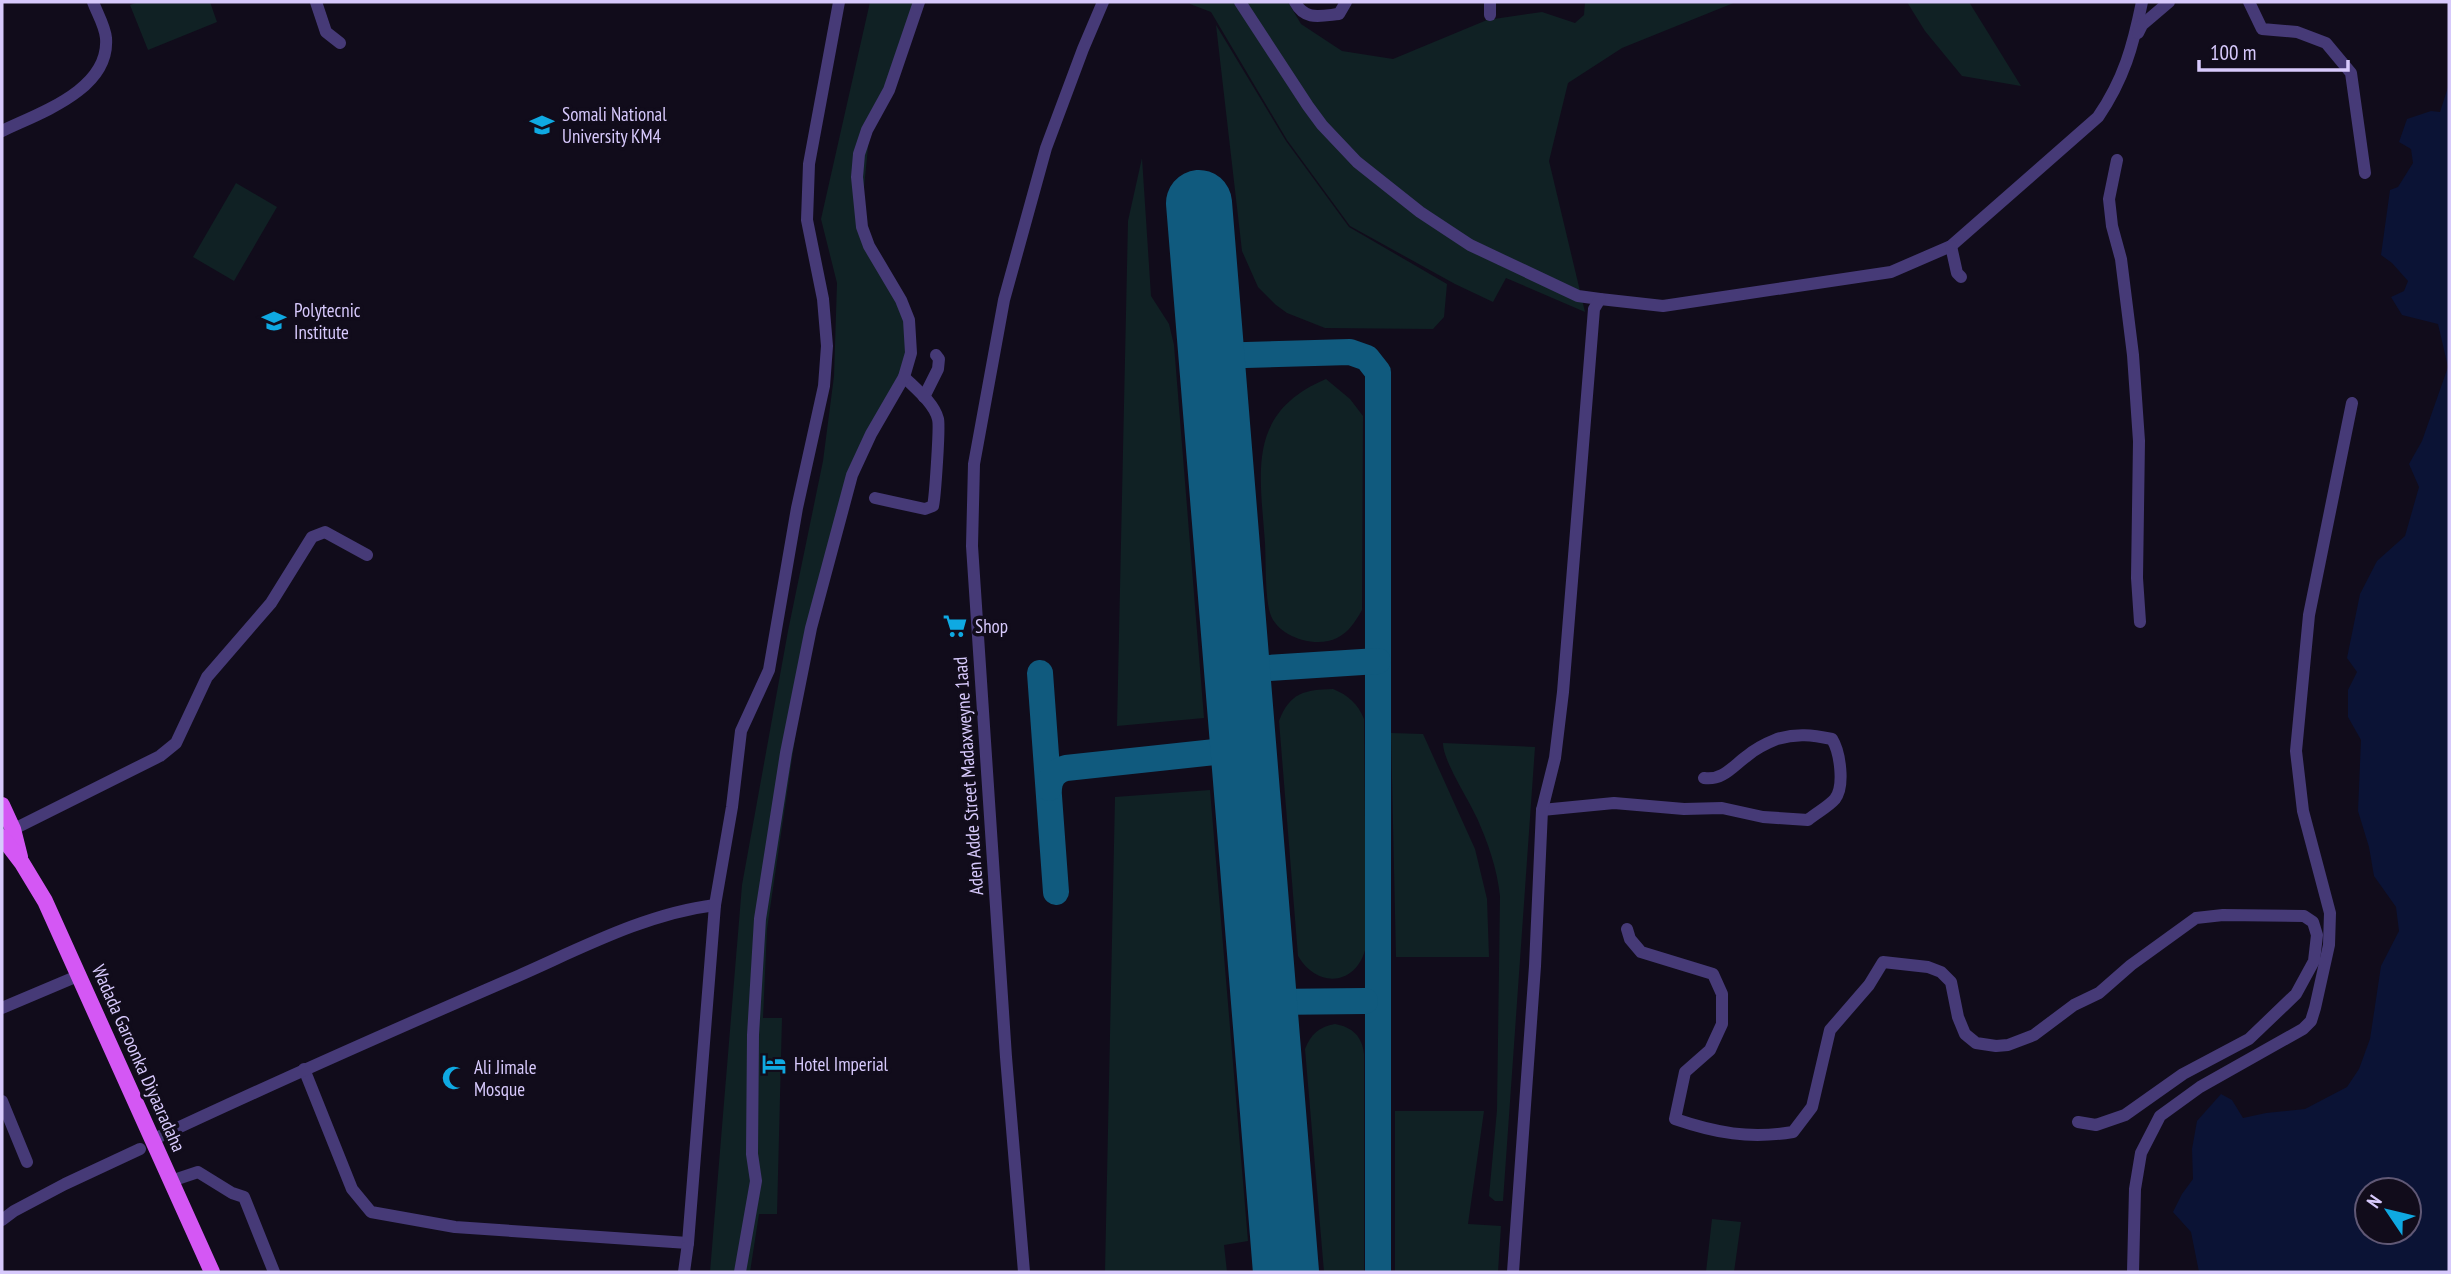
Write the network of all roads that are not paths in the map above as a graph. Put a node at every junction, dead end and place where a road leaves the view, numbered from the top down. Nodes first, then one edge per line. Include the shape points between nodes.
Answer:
1 (93, 2) edge
2 (316, 2) edge
3 (839, 2) edge
4 (919, 2) edge
5 (1103, 2) edge
6 (1240, 2) edge
7 (1295, 2) edge
8 (1346, 2) edge
9 (2143, 2) edge
10 (2169, 2) edge
11 (2249, 2) edge
12 (2134, 40) junction
13 (340, 43) dead end
14 (2, 131) edge
15 (2117, 160) dead end
16 (2365, 173) dead end
17 (1951, 246) junction
18 (1961, 277) dead end
19 (1600, 299) junction
20 (936, 355) dead end
21 (904, 377) junction
22 (924, 397) junction
23 (2352, 403) dead end
24 (875, 498) dead end
25 (367, 555) dead end
26 (2140, 622) dead end
27 (1704, 778) dead end
28 (2, 805) edge
29 (1542, 810) junction
30 (6, 834) edge
31 (715, 905) junction
32 (1627, 929) dead end
33 (80, 975) junction
34 (2, 1008) edge
35 (304, 1069) junction
36 (2, 1101) edge
37 (2078, 1122) dead end
38 (146, 1145) junction
39 (27, 1163) dead end
40 (171, 1181) junction
41 (2, 1220) edge
42 (688, 1243) junction
43 (212, 1272) edge
44 (274, 1272) edge
45 (684, 1272) edge
46 (740, 1272) edge
47 (1024, 1272) edge
48 (1513, 1272) edge
49 (2133, 1272) edge

1 - 14 street via 106,36 100,66 84,88
2 - 13 street via 326,32
3 - 31 street via 809,164 807,220 823,299 824,386 769,670 741,731
4 - 21 street via 889,90 867,130 857,177 865,236 909,320 911,353
5 - 47 street, Aden Adde Street Madaxweyne 1aad via 1046,148 1004,300 974,464 972,546
6 - 19 street via 1315,116 1357,162 1470,245 1578,296
7 - 8 street via 1308,16 1318,17 1339,14
9 - 12 street
10 - 12 street via 2142,25
11 - 16 street via 2262,29 2297,32 2326,43 2351,73
12 - 17 street via 2116,91 2098,117
15 - 26 street via 2109,199 2133,355 2139,441
17 - 18 street
17 - 19 street via 1891,272 1770,291 1663,306
19 - 29 street via 1594,309 1563,692 1555,758
20 - 22 street via 938,369
21 - 22 street
21 - 46 street via 852,475 811,628 786,753 760,919 753,1035 755,1194
22 - 24 street via 938,419 933,506 925,509
23 - 49 street via 2309,615 2296,751 2303,811 2330,913 2329,946 2315,1009 2302,1029 2200,1087 2160,1116 2141,1153 2135,1189
25 - 30 street via 325,532 312,537 271,603 207,677 176,743 160,756
27 - 29 street via 1724,775 1774,740 1802,733 1832,739 1839,751 1836,797 1808,820 1722,808 1614,803
28 - 30 main road, Wadada Garoonka Diyaaradaha
29 - 48 street
30 - 33 main road, Wadada Garoonka Diyaaradaha
31 - 35 street via 635,926
31 - 42 street
32 - 37 street via 1641,952 1713,974 1722,994 1722,1024 1710,1050 1685,1072 1675,1119 1713,1132 1764,1137 1793,1132 1812,1107 1830,1030 1883,962 1941,972 1951,982 1965,1034 1976,1043 2008,1045 2034,1035 2099,993 2196,918 2304,916 2313,922 2317,935 2314,961 2296,994 2249,1039 2183,1074 2125,1115 2096,1125
33 - 34 street
33 - 38 main road, Wadada Garoonka Diyaaradaha
35 - 38 street
35 - 42 street via 352,1189 371,1212 455,1227
36 - 39 street
38 - 40 main road, Wadada Garoonka Diyaaradaha
38 - 41 street
40 - 43 main road, Wadada Garoonka Diyaaradaha
40 - 44 street via 198,1172 244,1198
42 - 45 street

